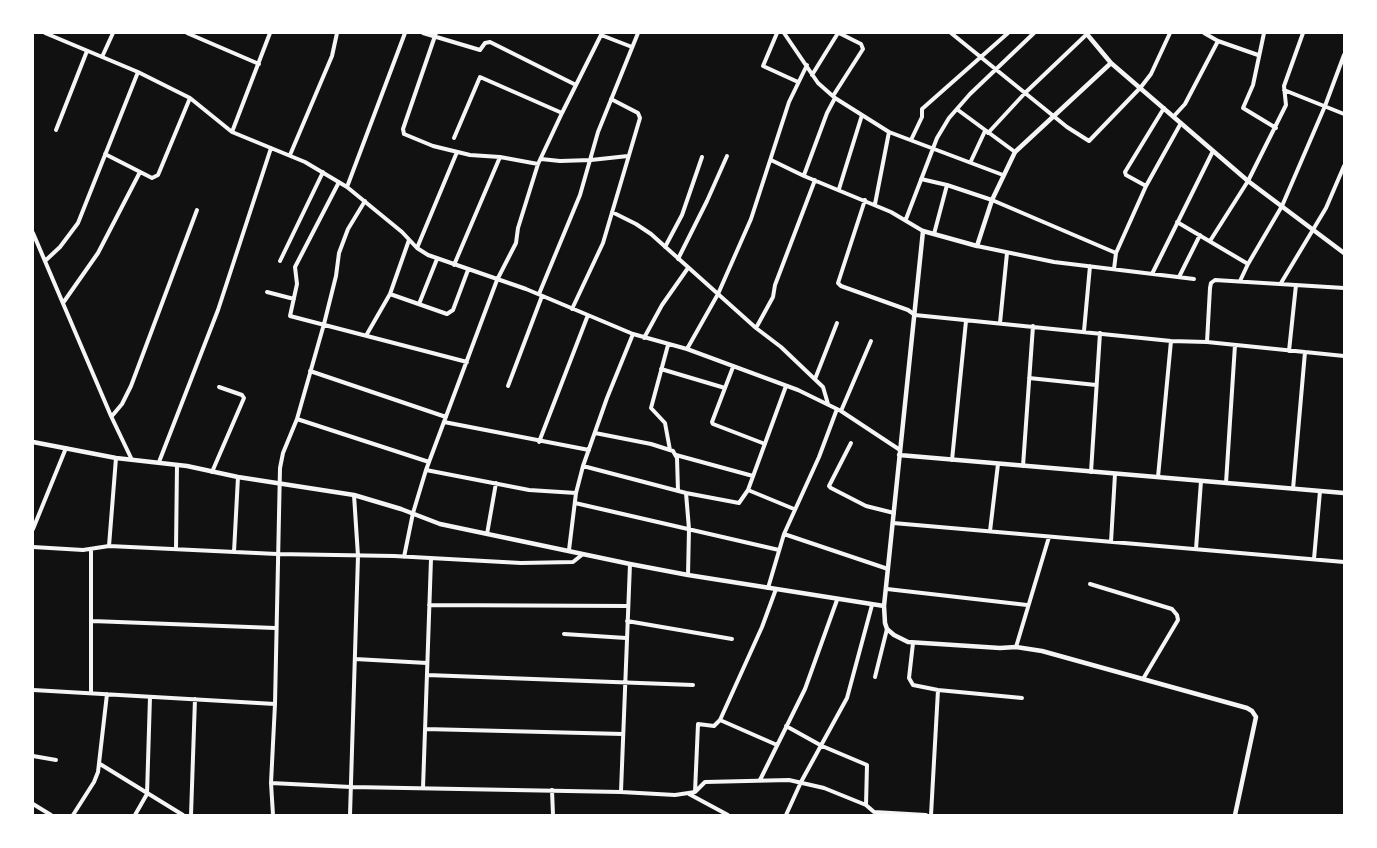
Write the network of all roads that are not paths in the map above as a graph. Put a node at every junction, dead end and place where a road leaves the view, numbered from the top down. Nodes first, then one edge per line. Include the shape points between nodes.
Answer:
1 (113, 33) edge
2 (187, 33) edge
3 (270, 33) edge
4 (337, 33) edge
5 (405, 33) edge
6 (423, 33) edge
7 (638, 33) edge
8 (777, 33) edge
9 (838, 33) edge
10 (951, 33) edge
11 (1008, 33) edge
12 (1034, 33) edge
13 (1087, 33) edge
14 (1170, 33) edge
15 (1204, 33) edge
16 (1264, 33) edge
17 (1303, 33) edge
18 (48, 34) edge
19 (602, 34) edge
20 (786, 34) edge
21 (436, 35) edge
22 (1218, 41) junction
23 (632, 47) junction
24 (87, 51) junction
25 (1258, 55) junction
26 (1344, 55) edge
27 (102, 57) junction
28 (982, 57) junction
29 (1111, 63) junction
30 (259, 64) junction
31 (807, 65) junction
32 (996, 69) junction
33 (138, 72) junction
34 (812, 75) junction
35 (798, 82) junction
36 (576, 86) junction
37 (1141, 87) junction
38 (1284, 90) junction
39 (1025, 93) junction
40 (834, 97) junction
41 (190, 98) junction
42 (611, 99) junction
43 (1325, 106) junction
44 (1164, 107) junction
45 (958, 110) junction
46 (562, 112) junction
47 (1344, 114) edge
48 (862, 116) junction
49 (1174, 116) junction
50 (1054, 117) junction
51 (1181, 123) junction
52 (1276, 128) junction
53 (56, 130) dead end
54 (232, 132) junction
55 (889, 132) junction
56 (986, 132) junction
57 (454, 138) dead end
58 (911, 140) junction
59 (271, 148) junction
60 (934, 149) junction
61 (1213, 151) junction
62 (458, 152) junction
63 (1015, 152) junction
64 (105, 154) junction
65 (290, 156) junction
66 (628, 156) junction
67 (727, 156) dead end
68 (500, 157) junction
69 (702, 157) dead end
70 (541, 159) junction
71 (591, 160) junction
72 (771, 160) junction
73 (971, 161) junction
74 (538, 164) junction
75 (1344, 166) edge
76 (140, 172) junction
77 (323, 172) junction
78 (1003, 175) junction
79 (804, 176) junction
80 (921, 179) junction
81 (815, 180) junction
82 (1248, 181) junction
83 (339, 182) junction
84 (947, 185) junction
85 (347, 186) junction
86 (1146, 186) junction
87 (839, 189) junction
88 (865, 200) junction
89 (992, 200) junction
90 (365, 201) junction
91 (875, 204) junction
92 (1282, 206) junction
93 (197, 210) dead end
94 (612, 212) junction
95 (906, 219) junction
96 (1176, 222) junction
97 (1314, 229) junction
98 (923, 231) junction
99 (33, 233) edge
100 (934, 234) junction
101 (1200, 235) junction
102 (409, 240) junction
103 (1210, 241) junction
104 (977, 246) junction
105 (665, 247) junction
106 (417, 248) junction
107 (1116, 252) junction
108 (1007, 253) junction
109 (1344, 253) edge
110 (437, 259) junction
111 (678, 259) junction
112 (45, 261) junction
113 (280, 261) dead end
114 (1248, 264) junction
115 (454, 265) junction
116 (1090, 266) junction
117 (687, 268) junction
118 (1114, 269) junction
119 (468, 270) junction
120 (1152, 274) junction
121 (1179, 277) junction
122 (1194, 279) dead end
123 (496, 280) junction
124 (1240, 281) junction
125 (1281, 283) junction
126 (1296, 285) junction
127 (1344, 288) edge
128 (267, 292) dead end
129 (390, 294) junction
130 (718, 294) junction
131 (541, 295) junction
132 (294, 300) junction
133 (63, 303) junction
134 (419, 304) junction
135 (572, 309) junction
136 (588, 315) junction
137 (915, 315) junction
138 (966, 321) junction
139 (837, 322) dead end
140 (324, 324) junction
141 (1000, 324) junction
142 (1033, 326) junction
143 (756, 328) junction
144 (1084, 331) junction
145 (1100, 333) junction
146 (367, 334) junction
147 (633, 334) junction
148 (644, 338) junction
149 (871, 341) dead end
150 (1172, 341) junction
151 (1207, 342) junction
152 (668, 345) junction
153 (1235, 345) junction
154 (687, 349) junction
155 (1289, 351) junction
156 (1305, 352) junction
157 (1344, 356) edge
158 (467, 362) junction
159 (733, 367) junction
160 (661, 369) junction
161 (310, 371) junction
162 (1029, 378) junction
163 (815, 379) junction
164 (1096, 385) junction
165 (508, 386) dead end
166 (786, 386) junction
167 (219, 387) dead end
168 (725, 388) junction
169 (828, 405) junction
170 (839, 410) junction
171 (111, 416) junction
172 (446, 417) junction
173 (297, 419) junction
174 (444, 422) junction
175 (595, 433) junction
176 (33, 442) edge
177 (539, 442) junction
178 (851, 443) dead end
179 (765, 444) junction
180 (66, 448) junction
181 (589, 450) junction
182 (670, 450) junction
183 (900, 453) junction
184 (676, 455) junction
185 (116, 458) junction
186 (132, 460) junction
187 (952, 460) junction
188 (159, 462) junction
189 (429, 462) junction
190 (998, 464) junction
191 (177, 465) junction
192 (583, 466) junction
193 (1023, 466) junction
194 (426, 470) junction
195 (212, 472) junction
196 (1091, 472) junction
197 (1115, 474) junction
198 (753, 476) junction
199 (238, 477) junction
200 (1158, 477) junction
201 (1202, 481) junction
202 (278, 483) junction
203 (496, 483) junction
204 (1226, 483) junction
205 (1293, 489) junction
206 (748, 490) junction
207 (678, 491) junction
208 (1320, 491) junction
209 (576, 493) junction
210 (686, 493) junction
211 (1344, 493) edge
212 (354, 495) junction
213 (575, 503) junction
214 (794, 509) junction
215 (412, 513) junction
216 (894, 513) junction
217 (893, 523) junction
218 (33, 529) edge
219 (689, 529) junction
220 (990, 532) junction
221 (487, 534) junction
222 (784, 534) junction
223 (1049, 537) junction
224 (1111, 542) junction
225 (108, 546) junction
226 (33, 547) edge
227 (91, 549) junction
228 (176, 549) junction
229 (1196, 549) junction
230 (568, 550) junction
231 (779, 550) junction
232 (234, 552) junction
233 (277, 554) junction
234 (583, 554) junction
235 (358, 556) junction
236 (404, 557) junction
237 (431, 559) junction
238 (1314, 559) junction
239 (1344, 562) edge
240 (630, 564) junction
241 (889, 570) junction
242 (688, 575) junction
243 (1090, 584) dead end
244 (768, 588) junction
245 (887, 589) junction
246 (776, 590) junction
247 (837, 600) junction
248 (429, 605) junction
249 (872, 605) junction
250 (1028, 605) junction
251 (628, 606) junction
252 (884, 606) junction
253 (92, 621) junction
254 (627, 621) junction
255 (275, 628) junction
256 (887, 629) junction
257 (564, 634) dead end
258 (626, 638) junction
259 (732, 639) dead end
260 (913, 643) junction
261 (1016, 646) junction
262 (355, 659) junction
263 (427, 663) junction
264 (427, 675) junction
265 (875, 677) dead end
266 (1143, 679) junction
267 (624, 684) junction
268 (693, 685) dead end
269 (33, 690) edge
270 (938, 690) junction
271 (91, 693) junction
272 (107, 694) junction
273 (150, 697) junction
274 (195, 699) junction
275 (1022, 699) dead end
276 (275, 704) junction
277 (720, 720) junction
278 (786, 726) junction
279 (425, 729) junction
280 (623, 734) junction
281 (777, 745) junction
282 (822, 746) junction
283 (33, 756) edge
284 (56, 760) dead end
285 (100, 764) junction
286 (760, 780) junction
287 (801, 782) junction
288 (271, 783) junction
289 (351, 787) junction
290 (423, 788) junction
291 (552, 790) junction
292 (621, 792) junction
293 (694, 792) junction
294 (147, 794) junction
295 (689, 794) junction
296 (33, 804) edge
297 (866, 805) junction
298 (874, 814) edge
299 (51, 815) edge
300 (73, 815) edge
301 (135, 815) edge
302 (183, 815) edge
303 (191, 815) edge
304 (273, 815) edge
305 (350, 815) edge
306 (553, 815) edge
307 (728, 815) edge
308 (786, 815) edge
309 (926, 815) edge
310 (931, 815) edge
311 (1235, 815) edge

1 - 27 street
2 - 30 street
3 - 30 street
4 - 65 street via 332,56
5 - 85 street
6 - 21 street
7 - 23 street
8 - 35 street via 763,66
9 - 34 street
9 - 40 street via 861,44 863,50
10 - 28 street
11 - 28 street
12 - 32 street
13 - 29 street
13 - 39 street
14 - 37 street
15 - 22 street
16 - 25 street
17 - 38 street
18 - 24 street
19 - 23 street
19 - 36 street
20 - 31 street
21 - 36 street via 480,50 490,42
21 - 62 street via 403,132
22 - 25 street
22 - 49 street via 1185,104
23 - 42 street
24 - 27 street
24 - 53 street
25 - 52 street via 1257,71 1243,109
26 - 43 street
27 - 33 street
28 - 32 street
28 - 58 street via 922,109
29 - 37 street
29 - 50 street
30 - 54 street
31 - 34 street
31 - 35 street
32 - 39 street
32 - 45 street
33 - 41 street
33 - 64 street
34 - 40 street
35 - 72 street
36 - 46 street
37 - 44 street
37 - 50 street via 1089,141
38 - 43 street
38 - 52 street via 1286,105
39 - 50 street
39 - 56 street
40 - 48 street
40 - 79 street
41 - 54 street
41 - 76 street via 158,175 152,178
42 - 66 street via 640,115
42 - 71 street
43 - 47 street
43 - 92 street
44 - 49 street
44 - 86 street via 1125,172
45 - 56 street
45 - 60 street via 941,130
46 - 57 street via 480,77
46 - 70 street
48 - 55 street
48 - 87 street
49 - 51 street
50 - 63 street
51 - 61 street
51 - 86 street
52 - 82 street
54 - 59 street
55 - 58 street
55 - 91 street
56 - 63 street
56 - 73 street
58 - 60 street
59 - 65 street
59 - 188 street via 218,310
60 - 73 street
60 - 80 street
61 - 82 street
61 - 96 street
62 - 68 street
62 - 106 street
63 - 78 street
64 - 76 street
64 - 112 street via 78,223
65 - 77 street
66 - 71 street
66 - 94 street
67 - 111 street
68 - 74 street
68 - 115 street
69 - 105 street via 682,215
70 - 71 street
70 - 74 street
71 - 131 street
72 - 79 street
72 - 130 street via 751,219
73 - 78 street
74 - 123 street via 516,243
75 - 97 street
76 - 133 street via 98,253
77 - 83 street
77 - 113 street
78 - 89 street
79 - 81 street
80 - 84 street
80 - 95 street
81 - 87 street
81 - 143 street via 773,297
82 - 92 street
82 - 103 street
83 - 85 street
83 - 132 street via 295,267
84 - 89 street
84 - 100 street
85 - 90 street
86 - 107 street
87 - 88 street
88 - 91 street
88 - 137 street via 838,283
89 - 104 street
89 - 107 street
90 - 102 street
90 - 140 street via 339,253
91 - 95 street
92 - 97 street
92 - 114 street
93 - 171 street via 131,386
94 - 105 street via 636,224
94 - 135 street via 603,243
95 - 98 street
96 - 101 street
96 - 120 street
97 - 109 street
97 - 125 street
98 - 100 street
98 - 137 street
99 - 112 street
100 - 104 street
101 - 103 street
101 - 121 street
102 - 106 street
102 - 129 street
103 - 114 street
104 - 108 street
105 - 111 street
106 - 110 street
107 - 118 street
108 - 116 street
108 - 141 street
110 - 115 street
110 - 134 street
111 - 117 street
112 - 133 street
114 - 124 street
115 - 119 street
116 - 118 street
116 - 144 street
117 - 130 street
117 - 148 street
118 - 120 street
119 - 123 street
119 - 134 street via 450,313
120 - 121 street
121 - 122 street
123 - 131 street
123 - 158 street
124 - 125 street
124 - 151 street via 1211,283
125 - 126 street
126 - 127 street
126 - 155 street
128 - 132 street
129 - 134 street
129 - 146 street
130 - 143 street
130 - 154 street
131 - 135 street
131 - 165 street
132 - 140 street via 291,317
133 - 171 street
135 - 136 street
136 - 147 street
136 - 177 street
137 - 138 street
137 - 183 street
138 - 141 street
138 - 187 street
139 - 163 street
140 - 146 street
140 - 161 street
141 - 142 street
142 - 144 street
142 - 162 street
143 - 163 street
144 - 145 street
145 - 150 street
145 - 164 street
146 - 158 street
147 - 148 street
147 - 175 street
148 - 152 street
149 - 170 street
150 - 151 street
150 - 200 street
151 - 153 street
152 - 154 street
152 - 160 street
153 - 155 street
153 - 204 street
154 - 159 street
155 - 156 street
156 - 157 street
156 - 205 street
158 - 172 street
159 - 166 street
159 - 168 street
160 - 168 street
160 - 182 street via 651,408 665,423
161 - 172 street
161 - 173 street
162 - 164 street
162 - 193 street
163 - 169 street via 823,387
164 - 196 street
166 - 169 street
166 - 179 street
167 - 195 street via 244,398
168 - 179 street via 713,424
169 - 170 street
170 - 183 street
170 - 214 street
171 - 186 street
172 - 174 street
173 - 189 street
173 - 202 street via 283,453
174 - 177 street
174 - 189 street
175 - 181 street
175 - 182 street
176 - 180 street
177 - 181 street
178 - 216 street via 831,488 866,506
179 - 198 street
180 - 185 street
180 - 218 street
181 - 192 street
182 - 184 street
183 - 187 street
183 - 216 street
184 - 198 street
184 - 207 street
185 - 186 street
185 - 225 street
186 - 188 street
187 - 190 street
188 - 191 street
189 - 194 street
190 - 193 street
190 - 220 street
191 - 195 street
191 - 228 street
192 - 207 street
192 - 209 street
193 - 196 street
194 - 203 street
194 - 215 street
195 - 199 street
196 - 197 street
197 - 200 street
197 - 224 street
198 - 206 street
199 - 202 street
199 - 232 street
200 - 201 street
201 - 204 street
201 - 229 street
202 - 212 street
202 - 233 street
203 - 209 street
203 - 221 street
204 - 205 street
205 - 208 street
206 - 210 street via 735,504
206 - 214 street
207 - 210 street
208 - 211 street
208 - 238 street
209 - 213 street
210 - 219 street
212 - 215 street
212 - 235 street
213 - 219 street
213 - 230 street
214 - 222 street
215 - 221 street via 440,524
215 - 236 street
216 - 217 street
217 - 220 street
217 - 241 street
219 - 231 street
219 - 242 street
220 - 223 street
221 - 230 street
222 - 231 street
222 - 241 street
223 - 224 street
223 - 250 street
224 - 229 street
225 - 227 street
225 - 228 street
226 - 227 street
227 - 253 street
228 - 232 street
229 - 238 street
230 - 234 street
231 - 244 street
232 - 233 street
233 - 235 street
233 - 255 street
234 - 237 street via 565,563
234 - 240 street
235 - 236 street
235 - 262 street
236 - 237 street
237 - 248 street
238 - 239 street
240 - 242 street
240 - 251 street
241 - 245 street
242 - 244 street
243 - 266 street via 1172,609 1177,615 1178,620
244 - 246 street
245 - 250 street
245 - 252 street
246 - 247 street
246 - 277 street
247 - 249 street
247 - 278 street via 805,689
248 - 251 street
248 - 263 street
249 - 252 street
249 - 282 street via 847,698
250 - 261 street
251 - 254 street
252 - 256 street
253 - 255 street
253 - 271 street
254 - 258 street
254 - 259 street
255 - 276 street
256 - 260 street via 901,640
256 - 265 street
257 - 258 street
258 - 267 street
260 - 261 street
260 - 270 street via 910,681
261 - 266 street
262 - 263 street
262 - 289 street
263 - 264 street
264 - 267 street
264 - 279 street
266 - 311 street via 1252,711 1256,717
267 - 268 street
267 - 280 street
269 - 271 street
270 - 275 street
270 - 310 street
271 - 272 street
272 - 273 street
272 - 285 street
273 - 274 street
273 - 294 street
274 - 276 street
274 - 303 street
276 - 288 street
277 - 281 street
277 - 293 street via 714,726 698,724
278 - 281 street
278 - 282 street
279 - 280 street
279 - 290 street
280 - 292 street
281 - 286 street
282 - 287 street
282 - 297 street via 867,765
283 - 284 street
285 - 294 street
285 - 300 street via 94,782
286 - 287 street
286 - 293 street via 705,782
287 - 297 street
287 - 308 street
288 - 289 street
288 - 304 street
289 - 290 street
289 - 305 street
290 - 291 street
291 - 292 street
291 - 306 street
292 - 295 street
293 - 295 street
294 - 301 street
294 - 302 street
295 - 307 street
296 - 299 street
297 - 298 street
298 - 309 street

